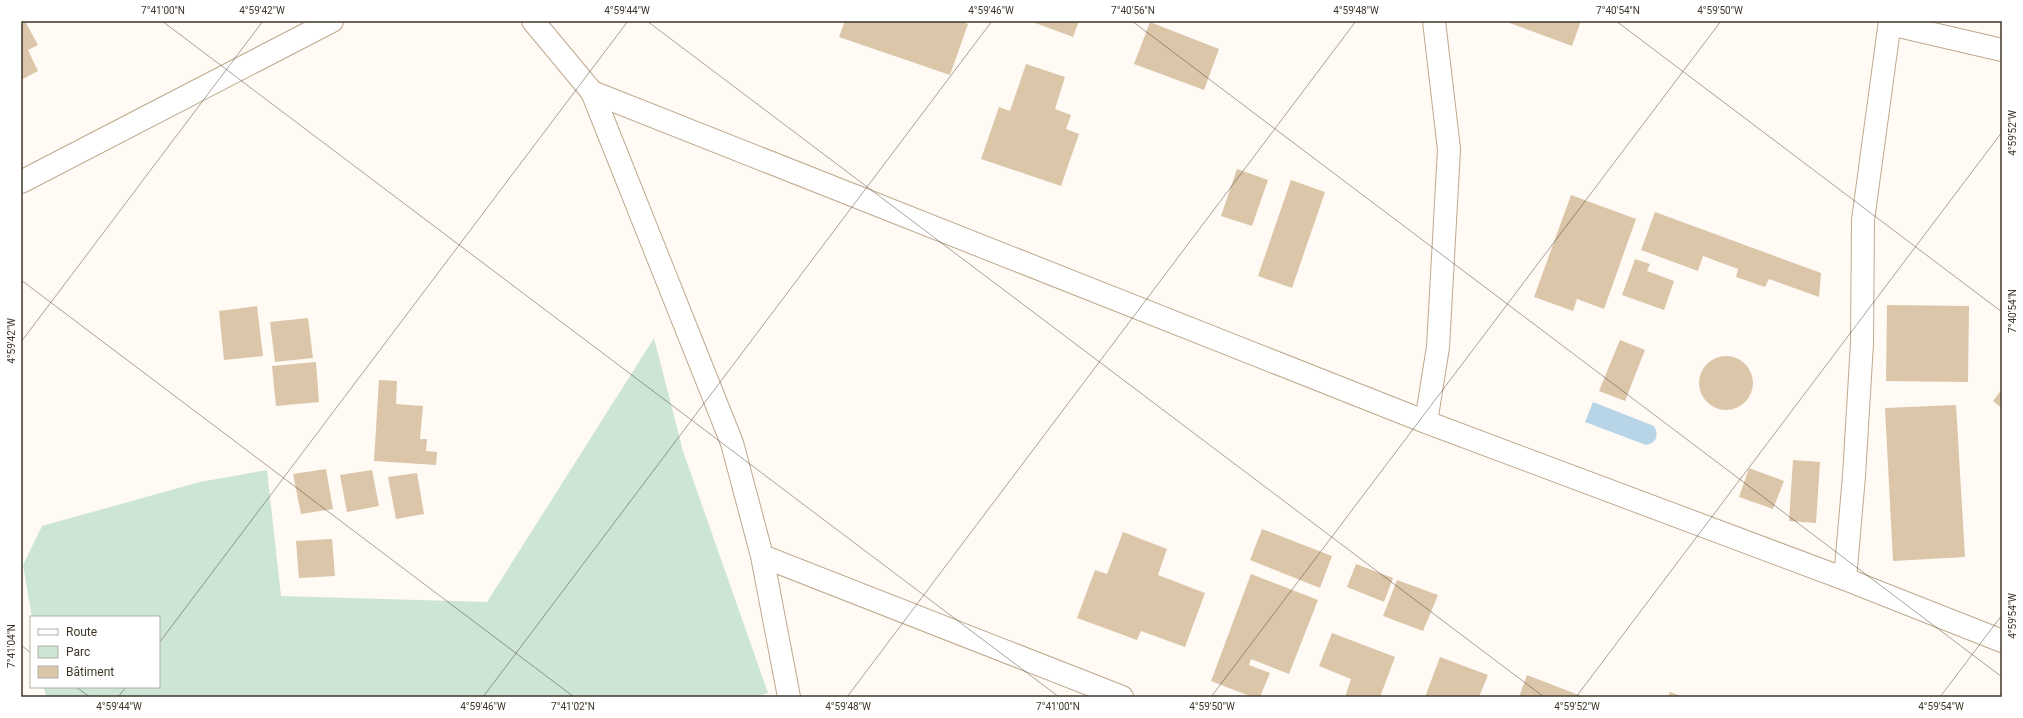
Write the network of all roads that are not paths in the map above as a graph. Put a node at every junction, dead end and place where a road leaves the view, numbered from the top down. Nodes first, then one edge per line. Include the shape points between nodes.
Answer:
1 (332, 21) edge
2 (533, 21) edge
3 (1434, 21) edge
4 (1890, 22) edge
5 (2002, 50) edge
6 (592, 92) junction
7 (21, 182) edge
8 (1426, 422) junction
9 (762, 556) junction
10 (1845, 580) junction
11 (2002, 641) edge
12 (789, 697) edge
13 (1122, 697) edge

1 - 7 street
2 - 6 street
3 - 8 street via 1449,149 1438,347
4 - 5 street
4 - 10 street via 1863,220 1862,342
6 - 8 street
6 - 9 street via 732,443
8 - 10 street
9 - 12 street
9 - 13 street
10 - 11 street

